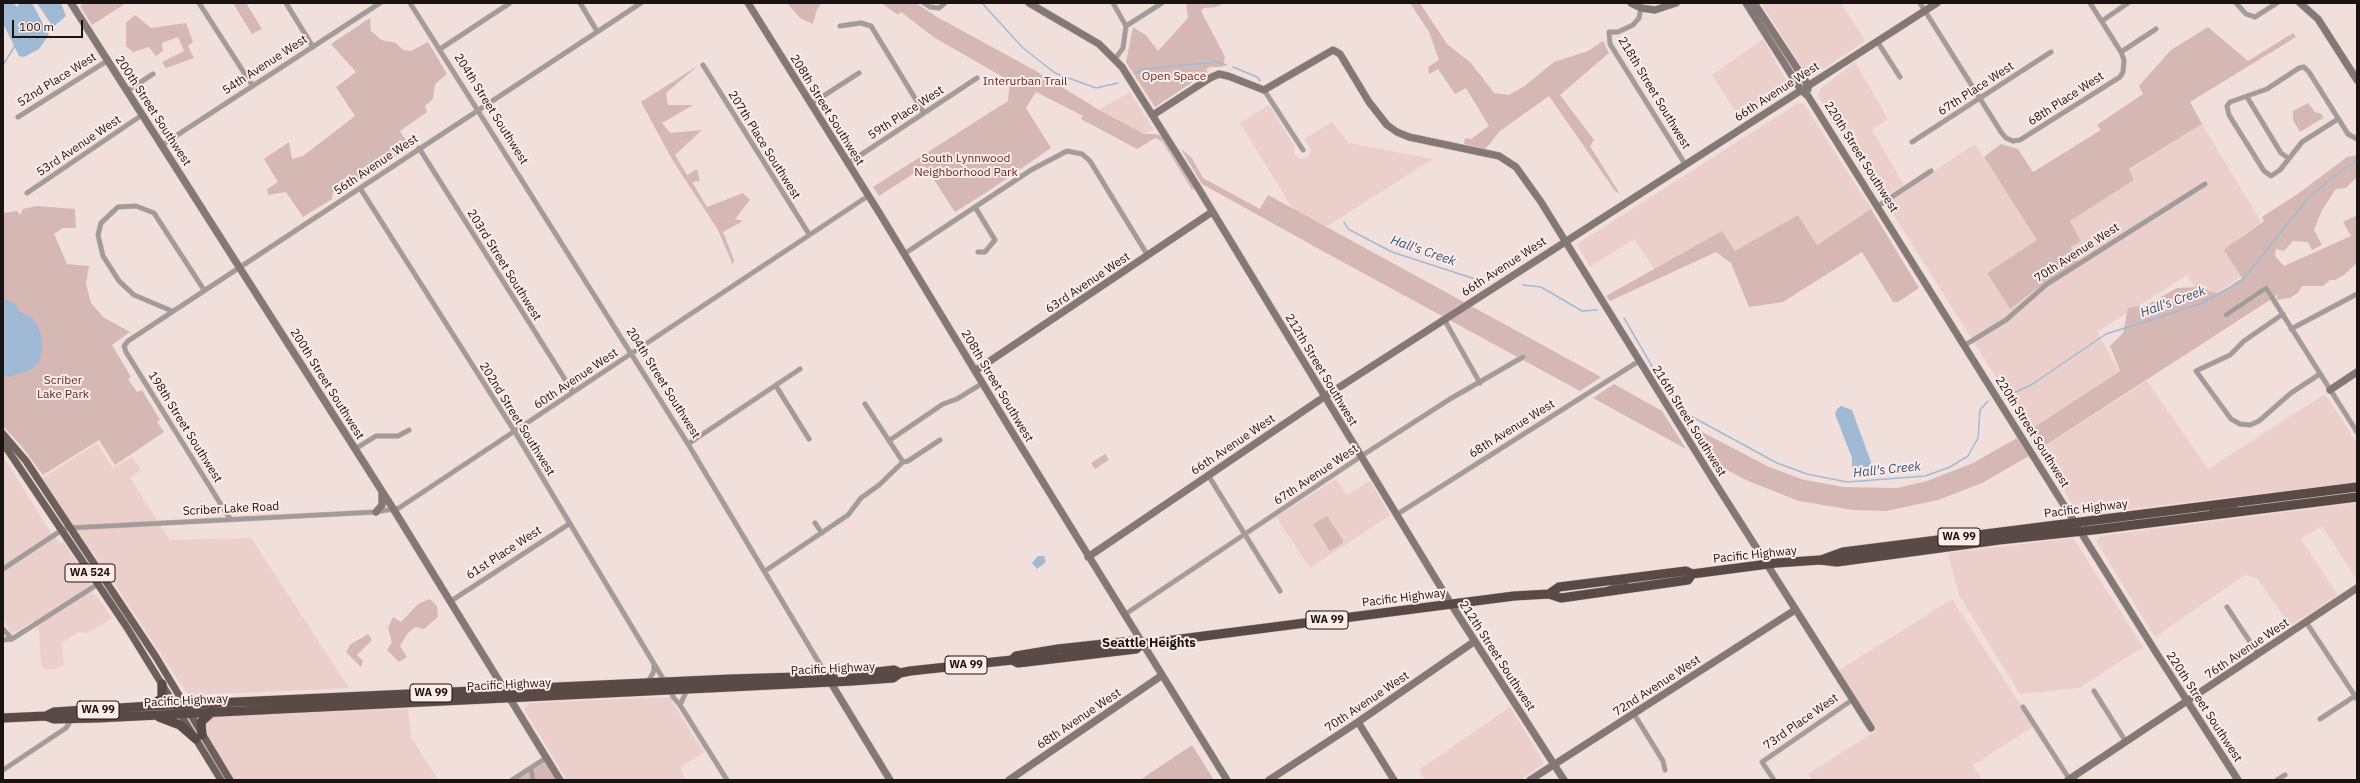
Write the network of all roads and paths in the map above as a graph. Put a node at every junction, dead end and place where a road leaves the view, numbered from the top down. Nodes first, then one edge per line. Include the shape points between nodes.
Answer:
1 (71, 3) edge
2 (199, 3) edge
3 (286, 3) edge
4 (380, 3) edge
5 (410, 3) edge
6 (510, 3) edge
7 (580, 3) edge
8 (641, 3) edge
9 (748, 3) edge
10 (924, 3) edge
11 (945, 3) edge
12 (1029, 3) edge
13 (1113, 3) edge
14 (1162, 3) edge
15 (1631, 3) edge
16 (1676, 3) edge
17 (1746, 3) edge
18 (1754, 3) edge
19 (1920, 3) edge
20 (1937, 3) edge
21 (2090, 3) edge
22 (2128, 3) edge
23 (2236, 3) edge
24 (2277, 3) edge
25 (2300, 3) edge
26 (1641, 8) junction
27 (1924, 11) junction
28 (2102, 21) junction
29 (840, 26) dead end
30 (1126, 26) junction
31 (2156, 29) dead end
32 (597, 31) junction
33 (1877, 41) junction
34 (313, 47) junction
35 (440, 49) junction
36 (2051, 52) dead end
37 (2121, 52) junction
38 (1116, 59) junction
39 (107, 61) junction
40 (703, 66) dead end
41 (859, 73) dead end
42 (153, 74) dead end
43 (2356, 75) edge
44 (1900, 76) dead end
45 (976, 78) dead end
46 (252, 85) junction
47 (1808, 85) junction
48 (1264, 90) junction
49 (1801, 90) junction
50 (127, 91) junction
51 (1808, 96) junction
52 (1980, 97) junction
53 (2247, 97) junction
54 (811, 104) junction
55 (478, 111) junction
56 (924, 113) junction
57 (142, 115) junction
58 (1153, 115) junction
59 (18, 117) dead end
60 (2338, 119) junction
61 (2357, 139) edge
62 (1912, 142) dead end
63 (162, 145) junction
64 (419, 148) junction
65 (1304, 150) dead end
66 (2288, 158) junction
67 (847, 164) junction
68 (1685, 164) junction
69 (1931, 171) dead end
70 (2205, 184) dead end
71 (360, 188) junction
72 (27, 194) dead end
73 (868, 196) junction
74 (1878, 206) junction
75 (975, 207) junction
76 (1212, 212) junction
77 (809, 234) junction
78 (1565, 241) junction
79 (978, 252) dead end
80 (904, 254) junction
81 (1148, 256) junction
82 (239, 266) junction
83 (204, 290) junction
84 (2357, 294) edge
85 (172, 311) junction
86 (2283, 314) junction
87 (2226, 315) dead end
88 (1444, 319) junction
89 (2291, 330) junction
90 (1965, 345) junction
91 (124, 346) joint
92 (632, 353) junction
93 (1523, 357) dead end
94 (1639, 360) junction
95 (800, 370) dead end
96 (975, 371) junction
97 (2357, 372) edge
98 (2320, 374) junction
99 (1480, 383) junction
100 (983, 384) junction
101 (776, 386) junction
102 (2330, 390) junction
103 (573, 392) junction
104 (1324, 396) junction
105 (865, 404) dead end
106 (409, 430) dead end
107 (515, 432) junction
108 (2357, 432) edge
109 (4, 439) edge
110 (809, 440) dead end
111 (890, 440) junction
112 (940, 440) dead end
113 (688, 444) junction
114 (355, 449) junction
115 (1360, 457) junction
116 (903, 462) junction
117 (1208, 475) junction
118 (2357, 487) edge
119 (382, 491) junction
120 (2357, 497) edge
121 (2250, 500) junction
122 (394, 510) junction
123 (376, 512) junction
124 (1396, 515) junction
125 (2211, 515) junction
126 (230, 519) junction
127 (2076, 522) junction
128 (815, 523) dead end
129 (569, 524) junction
130 (65, 529) junction
131 (2081, 531) junction
132 (822, 533) junction
133 (1244, 535) junction
134 (1088, 557) junction
135 (1820, 560) junction
136 (1767, 564) junction
137 (3, 569) edge
138 (765, 571) junction
139 (1692, 574) junction
140 (1626, 579) junction
141 (98, 584) junction
142 (109, 588) junction
143 (2357, 588) edge
144 (1280, 591) dead end
145 (1607, 591) junction
146 (1549, 594) junction
147 (451, 601) junction
148 (1451, 604) junction
149 (2227, 607) dead end
150 (1795, 610) junction
151 (1124, 615) junction
152 (2306, 622) junction
153 (126, 626) junction
154 (3, 628) edge
155 (138, 630) junction
156 (3, 640) edge
157 (12, 640) junction
158 (1475, 641) junction
159 (1142, 644) junction
160 (2258, 654) junction
161 (1034, 657) junction
162 (654, 663) junction
163 (1161, 676) junction
164 (829, 679) junction
165 (665, 682) junction
166 (646, 683) junction
167 (162, 684) junction
168 (688, 690) junction
169 (671, 691) junction
170 (2094, 691) dead end
171 (507, 693) junction
172 (2356, 697) edge
173 (1852, 700) junction
174 (2187, 701) junction
175 (680, 704) junction
176 (2023, 707) dead end
177 (182, 709) junction
178 (150, 710) junction
179 (212, 712) junction
180 (1634, 714) junction
181 (46, 716) junction
182 (3, 718) edge
183 (72, 719) junction
184 (2320, 719) dead end
185 (1358, 722) junction
186 (1871, 728) dead end
187 (199, 737) junction
188 (2126, 742) junction
189 (546, 758) junction
190 (1554, 764) junction
191 (213, 768) junction
192 (531, 768) junction
193 (3, 770) edge
194 (1665, 770) dead end
195 (2285, 775) dead end
196 (229, 778) edge
197 (221, 780) edge
198 (512, 780) edge
199 (533, 780) edge
200 (560, 780) edge
201 (727, 780) edge
202 (890, 780) edge
203 (1009, 780) edge
204 (1227, 780) edge
205 (1269, 780) edge
206 (1394, 780) edge
207 (1530, 780) edge
208 (1564, 780) edge
209 (1774, 780) edge
210 (2069, 780) edge
211 (2238, 780) edge
212 (2277, 780) edge

1 - 39 street, 200th Street Southwest
2 - 46 street
3 - 34 street
4 - 34 street, 54th Avenue West
5 - 35 street, 204th Street Southwest
6 - 35 street
7 - 32 street
8 - 32 street, 56th Avenue West
9 - 54 street, 208th Street Southwest
10 - 11 street via 938,8
12 - 38 street, 212th Street Southwest via 1082,33
13 - 30 street
14 - 30 street
15 - 26 street
16 - 26 street via 1662,9
17 - 49 street, 220th Street Southwest
18 - 47 street
19 - 27 street
20 - 27 street, 66th Avenue West
21 - 28 street
22 - 28 street
23 - 24 street via 2252,17
25 - 43 street via 2318,19
26 - 68 street, 218th Street Southwest via 1639,18 1633,25 1618,32 1610,32 1610,44
27 - 33 street, 66th Avenue West
27 - 52 street
28 - 37 street
29 - 56 street via 861,23 871,26
30 - 38 street via 1123,48
31 - 37 street
32 - 55 street, 56th Avenue West
33 - 44 street
33 - 47 street, 66th Avenue West
34 - 46 street, 54th Avenue West
35 - 55 street, 204th Street Southwest
36 - 52 street, 67th Place West
37 - 52 street, 68th Place West via 2125,66 2120,77 2020,140 2006,138
38 - 58 street, 212th Street Southwest
39 - 50 street, 200th Street Southwest
39 - 59 street, 52nd Place West
40 - 77 street, 207th Place Southwest
41 - 54 street
42 - 50 street
45 - 56 street, 59th Place West
46 - 63 street, 54th Avenue West
47 - 49 street, 66th Avenue West
47 - 51 street, 220th Street Southwest
48 - 58 street via 1219,74
48 - 65 street
48 - 78 street, 216th Street Southwest via 1335,50 1387,126 1409,137 1499,156 1516,167
49 - 51 street, 220th Street Southwest
49 - 68 street, 66th Avenue West
50 - 57 street, 200th Street Southwest
51 - 74 street, 220th Street Southwest
52 - 62 street, 67th Place West
53 - 60 street via 2267,89 2304,67
53 - 66 street via 2281,152
53 - 66 street via 2228,104 2226,109 2268,176 2276,175
54 - 67 street, 208th Street Southwest
55 - 64 street, 56th Avenue West
55 - 92 street, 204th Street Southwest
56 - 67 street, 59th Place West
57 - 63 street, 200th Street Southwest
57 - 72 street, 53rd Avenue West
58 - 76 street, 212th Street Southwest
60 - 61 street via 2352,138
60 - 66 street via 2302,142
63 - 82 street, 200th Street Southwest
64 - 71 street, 56th Avenue West
64 - 103 street, 203rd Street Southwest
67 - 73 street, 208th Street Southwest
68 - 78 street, 66th Avenue West
69 - 74 street
70 - 90 street, 70th Avenue West via 2044,287 2006,320
71 - 82 street, 56th Avenue West
71 - 107 street, 202nd Street Southwest
73 - 77 street, 60th Avenue West
73 - 80 street, 208th Street Southwest
74 - 90 street, 220th Street Southwest
75 - 79 street via 995,240 985,252
75 - 80 street
75 - 81 street via 1060,152 1074,151 1090,161
76 - 81 street, 63rd Avenue West
76 - 104 street, 212th Street Southwest
77 - 92 street, 60th Avenue West
78 - 88 street, 66th Avenue West
78 - 94 street, 216th Street Southwest
80 - 96 street, 208th Street Southwest
81 - 96 street, 63rd Avenue West
82 - 83 street, 56th Avenue West
82 - 114 street, 200th Street Southwest
83 - 85 street, 56th Avenue West
83 - 85 street via 154,213 136,206 118,207 101,223 98,235 103,256 119,281 134,295
84 - 89 street
85 - 91 street, 56th Avenue West
86 - 87 street via 2266,288
86 - 89 street
86 - 98 street via 2230,354 2196,371 2231,419 2240,424 2250,425 2259,421 2291,393
88 - 99 street
88 - 104 street, 66th Avenue West
89 - 98 street
90 - 127 street, 220th Street Southwest
91 - 126 street, 198th Street Southwest
92 - 103 street, 60th Avenue West
92 - 113 street, 204th Street Southwest
93 - 99 street, 67th Avenue West
94 - 124 street, 68th Avenue West
94 - 136 street, 216th Street Southwest
95 - 101 street
96 - 100 street, 208th Street Southwest
97 - 102 street
98 - 102 street
99 - 115 street, 67th Avenue West via 1450,399
100 - 111 street via 957,399 942,404
100 - 134 street, 208th Street Southwest
101 - 110 street
101 - 113 street
102 - 108 street
103 - 107 street, 60th Avenue West
104 - 115 street, 212th Street Southwest
104 - 117 street, 66th Avenue West
105 - 111 street
106 - 114 street via 398,436 376,436
107 - 122 street, 60th Avenue West
107 - 129 street, 202nd Street Southwest
109 - 130 main road, WA 524
111 - 116 street
112 - 116 street
113 - 138 street, 204th Street Southwest
114 - 119 street, 200th Street Southwest
115 - 124 street, 212th Street Southwest
115 - 133 street, 67th Avenue West
116 - 132 street via 861,498 848,515
117 - 133 street
117 - 134 street, 66th Avenue West
118 - 121 highway, Pacific Highway / WA 99
119 - 122 street, 200th Street Southwest
119 - 123 street via 382,505
120 - 125 highway, Pacific Highway / WA 99
121 - 125 main road via 2243,506 2214,510
121 - 127 highway, Pacific Highway / WA 99
122 - 123 street, Scriber Lake Road
122 - 147 street, 200th Street Southwest
123 - 126 street, Scriber Lake Road
124 - 148 street, 212th Street Southwest
125 - 131 highway, Pacific Highway / WA 99
126 - 130 street, Scriber Lake Road
127 - 131 street, 220th Street Southwest
127 - 135 highway, Pacific Highway / WA 99 via 1843,552
128 - 132 street
129 - 147 street, 61st Place West
129 - 162 street, 202nd Street Southwest
130 - 137 street
130 - 141 main road, WA 524
130 - 142 main road
131 - 135 highway, Pacific Highway / WA 99 via 1837,562
131 - 174 street, 220th Street Southwest
132 - 138 street
133 - 144 street
133 - 151 street, 67th Avenue West
134 - 151 street, 208th Street Southwest
135 - 136 highway, Pacific Highway / WA 99
136 - 139 highway, Pacific Highway / WA 99
136 - 150 street, 216th Street Southwest
138 - 164 street, 204th Street Southwest
139 - 140 highway, Pacific Highway / WA 99 via 1686,571
139 - 145 highway, Pacific Highway / WA 99 via 1688,580
140 - 145 main road via 1625,583
140 - 146 highway, Pacific Highway / WA 99 via 1559,587
141 - 142 main road
141 - 153 main road, WA 524
141 - 157 street
142 - 155 main road
143 - 152 street, 76th Avenue West
145 - 146 highway, Pacific Highway / WA 99 via 1561,598
146 - 148 highway, Pacific Highway / WA 99
147 - 171 street, 200th Street Southwest
148 - 158 street, 212th Street Southwest
148 - 159 highway, Pacific Highway / WA 99
149 - 160 street
150 - 173 street, 216th Street Southwest
150 - 180 street, 72nd Avenue West
151 - 159 street, 208th Street Southwest
152 - 160 street, 76th Avenue West
152 - 172 street
153 - 155 main road
153 - 167 main road, WA 524
154 - 157 street
155 - 177 main road
156 - 157 street
158 - 185 street, 70th Avenue West
158 - 190 street, 212th Street Southwest
159 - 161 highway, Pacific Highway / WA 99 via 1132,641 1055,650
159 - 161 highway, Pacific Highway / WA 99 via 1136,649
159 - 163 street, 208th Street Southwest
160 - 174 street, 76th Avenue West
161 - 164 highway, Pacific Highway / WA 99 via 1016,656 1012,661 900,673 894,670
162 - 165 street, 202nd Street Southwest
162 - 166 street via 654,671
163 - 203 street, 68th Avenue West
163 - 204 street, 208th Street Southwest
164 - 165 highway, Pacific Highway / WA 99 via 809,675
164 - 168 highway, Pacific Highway / WA 99
164 - 202 street, 204th Street Southwest
165 - 166 highway, Pacific Highway / WA 99
166 - 171 highway, Pacific Highway / WA 99
167 - 177 main road, WA 524
167 - 178 highway via 162,698
168 - 169 highway, Pacific Highway / WA 99
168 - 175 street
169 - 171 highway, Pacific Highway / WA 99
169 - 175 street
170 - 188 street
171 - 177 highway, Pacific Highway / WA 99
171 - 179 highway, Pacific Highway / WA 99
171 - 189 street, 200th Street Southwest
172 - 184 street
173 - 186 street, 216th Street Southwest
173 - 209 street, 73rd Place West via 1762,762
174 - 188 street, 76th Avenue West
174 - 211 street, 220th Street Southwest
175 - 201 street
176 - 210 street
177 - 178 highway, Pacific Highway / WA 99
177 - 179 highway, Pacific Highway / WA 99
177 - 187 main road, WA 524
178 - 181 highway, Pacific Highway / WA 99 via 54,712
178 - 183 highway, Pacific Highway / WA 99
178 - 187 highway
179 - 187 highway via 201,721
180 - 190 street, 72nd Avenue West
180 - 194 street via 1663,761
181 - 182 highway, Pacific Highway / WA 99
181 - 183 highway, Pacific Highway / WA 99 via 54,719
183 - 193 street via 66,728
185 - 205 street, 70th Avenue West
185 - 206 street
187 - 191 main road, WA 524
187 - 196 main road
188 - 210 street, 76th Avenue West
189 - 192 street
189 - 200 street, 200th Street Southwest
190 - 207 street, 72nd Avenue West
190 - 208 street, 212th Street Southwest
191 - 196 main road
191 - 197 main road, WA 524
192 - 198 street
192 - 199 street
195 - 212 street

